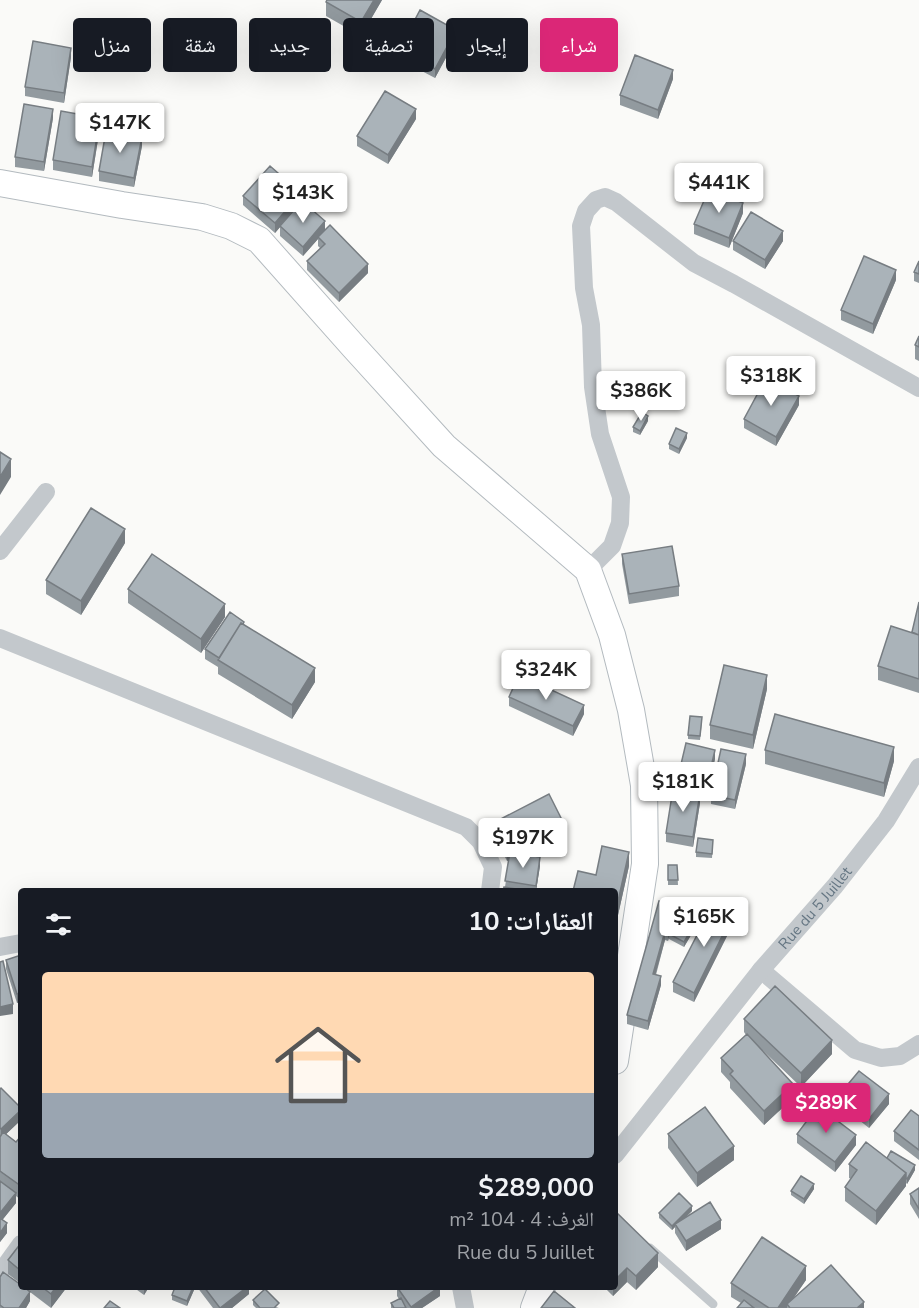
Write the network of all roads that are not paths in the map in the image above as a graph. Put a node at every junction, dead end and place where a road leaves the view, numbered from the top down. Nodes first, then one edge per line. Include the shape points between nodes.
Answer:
1 (0, 183) edge
2 (919, 388) edge
3 (46, 492) dead end
4 (0, 551) edge
5 (588, 570) junction
6 (0, 638) edge
7 (919, 767) edge
8 (490, 888) edge
9 (18, 944) edge
10 (0, 947) edge
11 (761, 970) junction
12 (618, 1041) edge
13 (919, 1044) edge
14 (618, 1151) edge
15 (642, 1240) edge
16 (18, 1248) edge
17 (0, 1273) edge
18 (462, 1290) edge
19 (541, 1290) edge
20 (712, 1304) dead end
21 (465, 1308) edge
22 (534, 1308) edge

1 - 5 street via 202,217 259,240 444,446
2 - 5 street via 694,263 616,202 605,197 596,200 586,211 581,226 584,288 600,434 621,497 620,523 612,546
3 - 4 street
5 - 12 street via 626,688 644,786 645,864
6 - 8 street via 466,827 481,842 494,867
7 - 11 street, Rue du 5 Juillet via 886,821
9 - 10 street
11 - 13 street via 855,1050 881,1058 900,1056
11 - 14 street, Rue du 5 Juillet
15 - 20 lane
16 - 17 street
18 - 21 street
19 - 22 street

